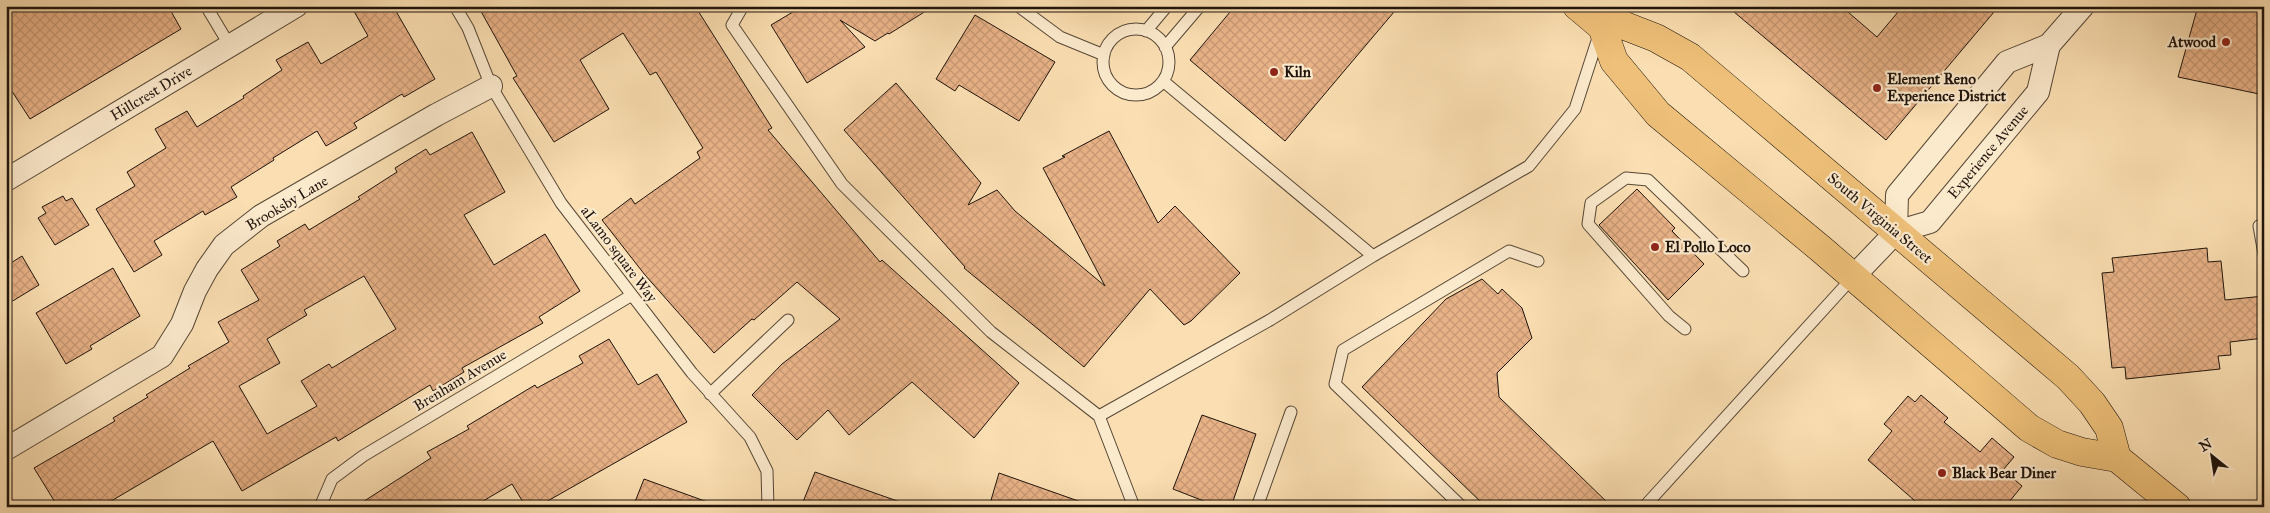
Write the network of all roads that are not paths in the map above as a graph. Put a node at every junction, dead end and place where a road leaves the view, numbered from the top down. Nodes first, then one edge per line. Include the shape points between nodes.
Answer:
1 (206, 6) edge
2 (455, 6) edge
3 (743, 6) edge
4 (1018, 6) edge
5 (1167, 6) edge
6 (1200, 6) edge
7 (1577, 6) edge
8 (2083, 6) edge
9 (290, 8) edge
10 (1602, 27) junction
11 (1146, 31) junction
12 (2049, 45) junction
13 (230, 46) junction
14 (1165, 47) junction
15 (1104, 55) junction
16 (1163, 82) junction
17 (491, 86) junction
18 (6, 180) edge
19 (2259, 226) dead end
20 (1896, 232) junction
21 (2264, 254) edge
22 (1373, 256) junction
23 (1538, 261) dead end
24 (1743, 271) dead end
25 (1854, 277) junction
26 (632, 295) junction
27 (788, 320) dead end
28 (1685, 329) dead end
29 (710, 394) junction
30 (1291, 412) dead end
31 (1099, 416) junction
32 (6, 449) edge
33 (2117, 458) junction
34 (320, 507) edge
35 (768, 507) edge
36 (1134, 507) edge
37 (1257, 507) edge
38 (1462, 507) edge
39 (1644, 507) edge
40 (2177, 507) edge

1 - 13 lane
2 - 17 lane, aLamo square Way via 468,28
3 - 31 lane via 732,25 842,184 991,332
4 - 15 lane via 1060,36
5 - 11 lane
6 - 14 lane
7 - 10 main road
8 - 12 street, Experience Avenue
9 - 13 street, Hillcrest Drive
10 - 20 main road, South Virginia Street via 1620,24 1656,38 1690,58
10 - 22 lane via 1575,109 1528,166
10 - 25 main road via 1614,61 1658,114
11 - 14 lane via 1154,34
11 - 15 lane via 1136,29 1115,37
12 - 20 street, Experience Avenue via 2038,92 1930,222
12 - 20 street, Experience Avenue via 2007,62 1897,195
13 - 18 street, Hillcrest Drive
14 - 16 lane via 1169,64
15 - 16 lane via 1103,67 1107,78 1123,92 1145,94
16 - 22 lane
17 - 26 lane, aLamo square Way via 561,203
17 - 32 street, Brooksby Lane via 261,216 224,244 207,269 179,330 162,356
19 - 21 lane
20 - 25 street
20 - 33 main road, South Virginia Street via 2068,377 2109,428
22 - 31 lane via 1270,320
23 - 38 lane via 1509,251 1343,350 1334,384
24 - 28 lane via 1648,180 1626,178 1591,203 1588,224 1669,316
25 - 33 main road via 2029,428 2057,444
25 - 39 lane
26 - 29 lane, aLamo square Way
26 - 34 lane, Brenham Avenue via 363,456 332,479
27 - 29 lane
29 - 35 lane, aLamo square Way via 750,437 767,470
30 - 37 lane
31 - 36 lane
33 - 40 main road

